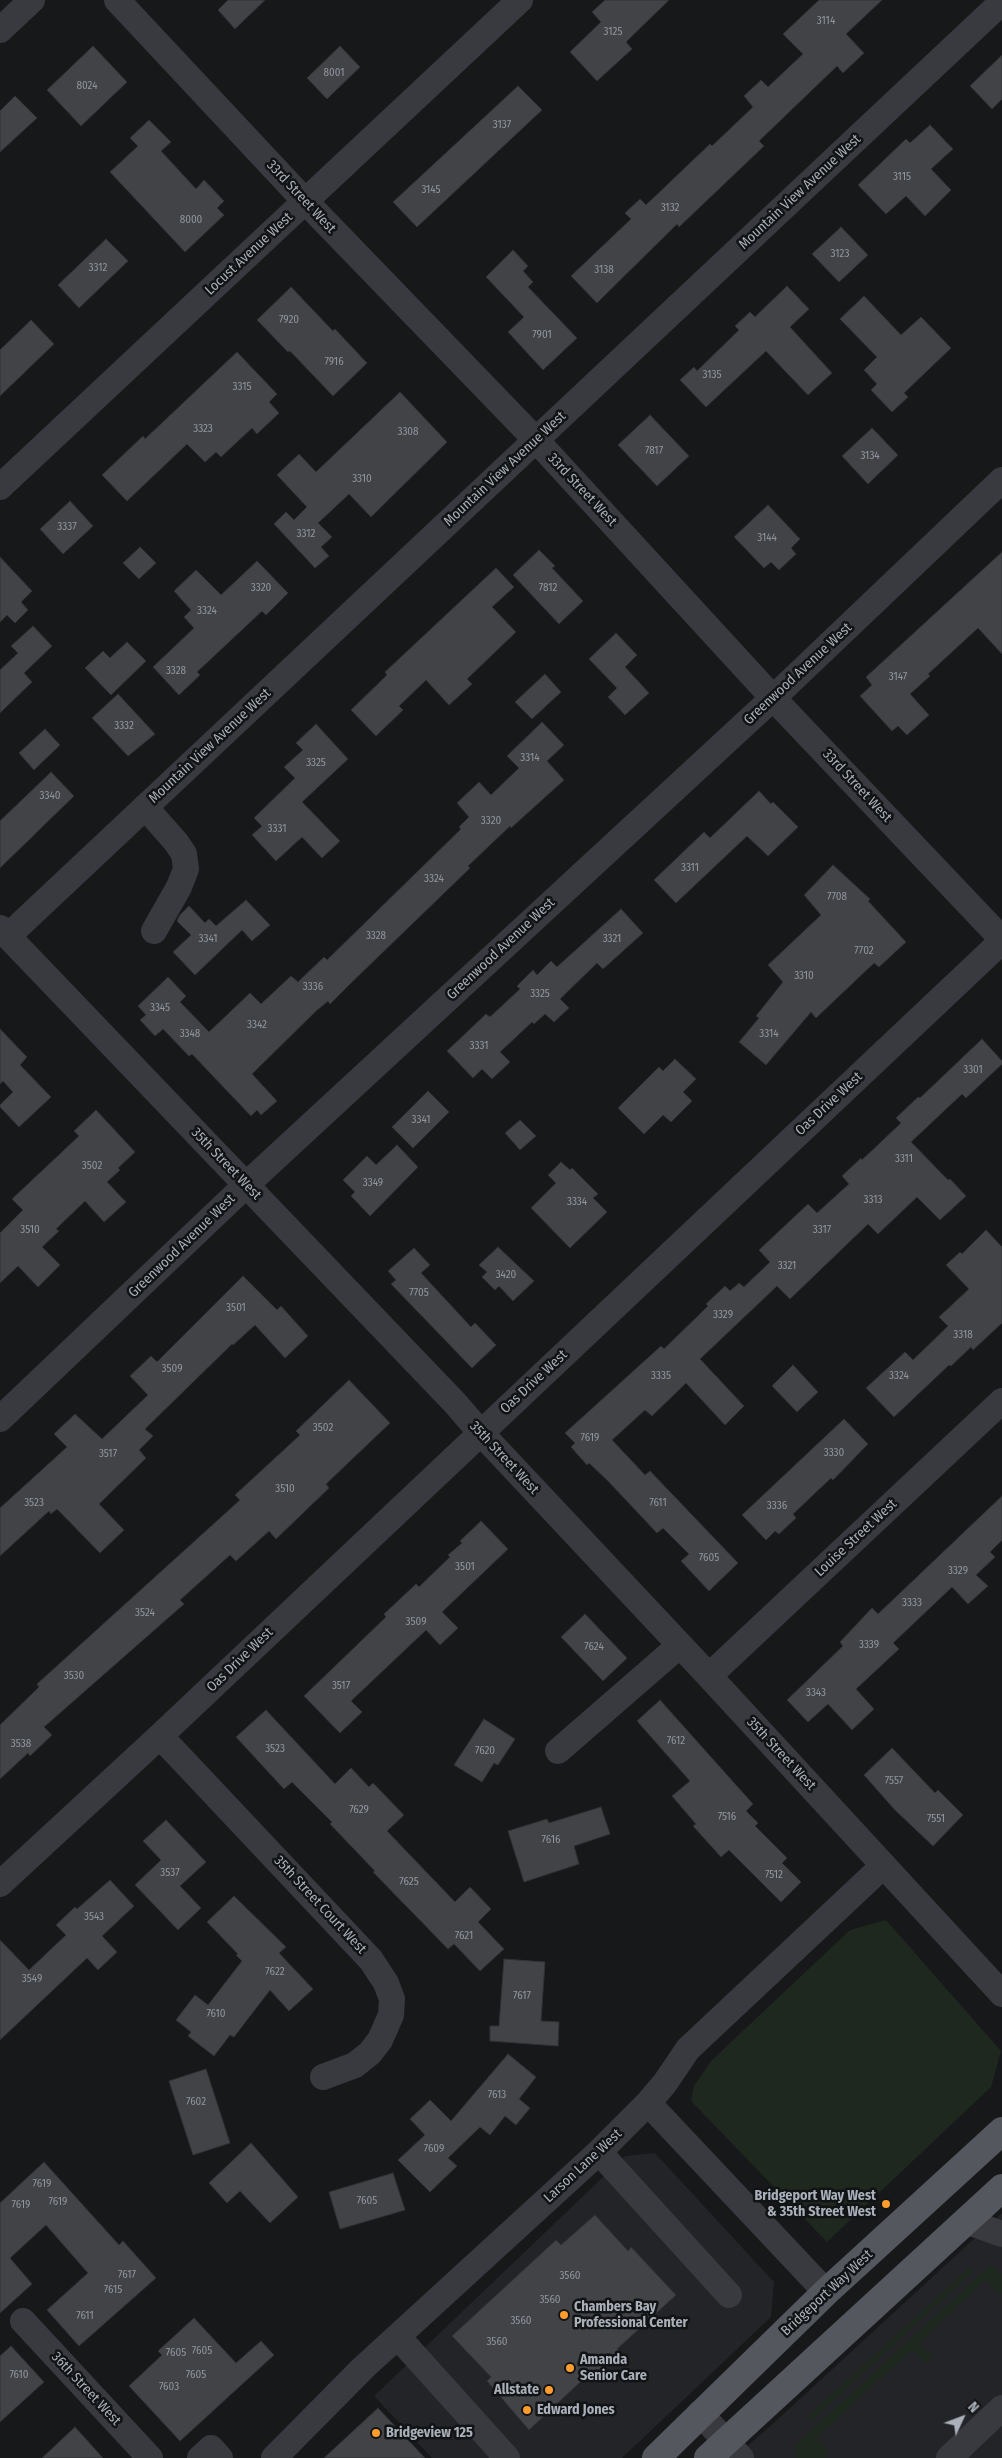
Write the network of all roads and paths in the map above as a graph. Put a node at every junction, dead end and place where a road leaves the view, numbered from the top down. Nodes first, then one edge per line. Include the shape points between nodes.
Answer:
1 (32, 0) edge
2 (117, 0) edge
3 (520, 0) edge
4 (1002, 2) edge
5 (0, 30) edge
6 (305, 201) junction
7 (536, 440) junction
8 (1002, 480) edge
9 (0, 487) edge
10 (774, 698) junction
11 (145, 807) junction
12 (154, 931) dead end
13 (4, 932) edge
14 (1002, 940) edge
15 (246, 1185) junction
16 (1002, 1401) edge
17 (0, 1419) edge
18 (480, 1432) junction
19 (680, 1645) junction
20 (709, 1676) junction
21 (160, 1736) junction
22 (558, 1751) dead end
23 (883, 1866) junction
24 (0, 1884) edge
25 (1002, 1994) edge
26 (323, 2077) dead end
27 (648, 2103) junction
28 (1002, 2131) edge
29 (599, 2152) junction
30 (1002, 2188) edge
31 (966, 2221) junction
32 (1002, 2234) edge
33 (826, 2292) junction
34 (729, 2295) dead end
35 (23, 2321) dead end
36 (398, 2336) junction
37 (1002, 2408) edge
38 (700, 2413) junction
39 (725, 2452) edge
40 (150, 2458) edge
41 (274, 2458) edge
42 (507, 2458) edge
43 (656, 2458) edge
44 (949, 2458) edge

1 - 5 street
2 - 6 street, 33rd Street West
3 - 6 street, Locust Avenue West
4 - 7 street, Mountain View Avenue West
6 - 7 street, 33rd Street West
6 - 9 street, Locust Avenue West
7 - 10 street, 33rd Street West
7 - 11 street, Mountain View Avenue West
8 - 10 street, Greenwood Avenue West
10 - 14 street, 33rd Street West
10 - 15 street, Greenwood Avenue West
11 - 12 street via 184,854 186,869
11 - 13 street, Mountain View Avenue West
13 - 15 street, 35th Street West
14 - 18 street, Oas Drive West
15 - 17 street, Greenwood Avenue West
15 - 18 street, 35th Street West
16 - 20 street, Louise Street West
18 - 19 street, 35th Street West
18 - 21 street, Oas Drive West
19 - 20 street, 35th Street West
19 - 22 street
20 - 23 street, 35th Street West
21 - 24 street, Oas Drive West
21 - 26 street, 35th Street Court West via 371,1960 386,1983 392,1999 391,2015 380,2040 355,2065
23 - 25 street, 35th Street West
23 - 27 street, Larson Lane West via 688,2049
27 - 29 street, Larson Lane West
27 - 33 street
28 - 33 main road, Bridgeport Way West
29 - 34 street
29 - 36 street, Larson Lane West
30 - 31 main road
31 - 32 street
31 - 39 main road
33 - 38 main road, Bridgeport Way West
35 - 40 street, 36th Street West
36 - 41 street, Larson Lane West
36 - 42 street
37 - 44 street
38 - 39 street
38 - 43 main road, Bridgeport Way West

